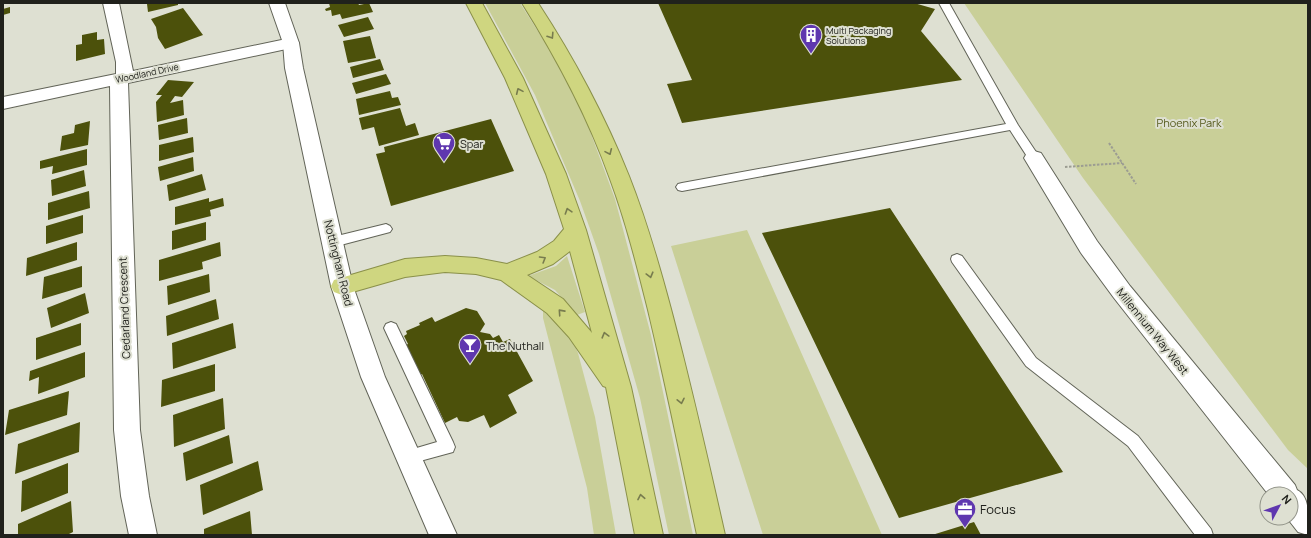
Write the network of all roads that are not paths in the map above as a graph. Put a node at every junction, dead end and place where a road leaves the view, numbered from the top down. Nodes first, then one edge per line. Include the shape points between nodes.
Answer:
1 (111, 3) edge
2 (277, 3) edge
3 (474, 3) edge
4 (530, 3) edge
5 (944, 3) edge
6 (291, 42) junction
7 (122, 78) junction
8 (3, 103) edge
9 (1013, 126) junction
10 (1038, 163) joint
11 (682, 187) dead end
12 (386, 229) dead end
13 (575, 230) junction
14 (333, 242) junction
15 (957, 259) dead end
16 (507, 273) junction
17 (342, 286) junction
18 (391, 328) dead end
19 (619, 387) junction
20 (409, 457) junction
21 (1279, 486) edge
22 (1299, 511) edge
23 (1308, 522) edge
24 (143, 535) edge
25 (444, 535) edge
26 (649, 535) edge
27 (711, 535) edge
28 (1205, 535) edge

1 - 7 street, Cedarland Crescent via 124,62
2 - 6 street, Nottingham Road
13 -> 3 highway via 556,174 514,78
4 -> 27 highway via 555,41 585,96 614,162 638,232 671,352
5 - 9 lane
6 - 7 street, Woodland Drive
6 - 14 street, Nottingham Road via 294,68
7 - 8 street, Woodland Drive
7 - 24 street, Cedarland Crescent via 127,430 135,496
9 - 10 lane
9 - 11 lane
10 - 21 street, Millennium Way West via 1089,247 1122,292
12 - 14 lane
16 -> 13 highway via 542,261 568,240
19 -> 13 highway
14 - 17 street, Nottingham Road
15 - 28 lane via 1031,362 1134,441
16 - 17 highway via 476,266 445,264 405,268
19 -> 16 highway via 577,330 555,306
17 - 20 street, Nottingham Road via 373,377
18 - 20 lane via 447,447
26 -> 19 highway
20 - 25 street, Nottingham Road
22 - 23 street

